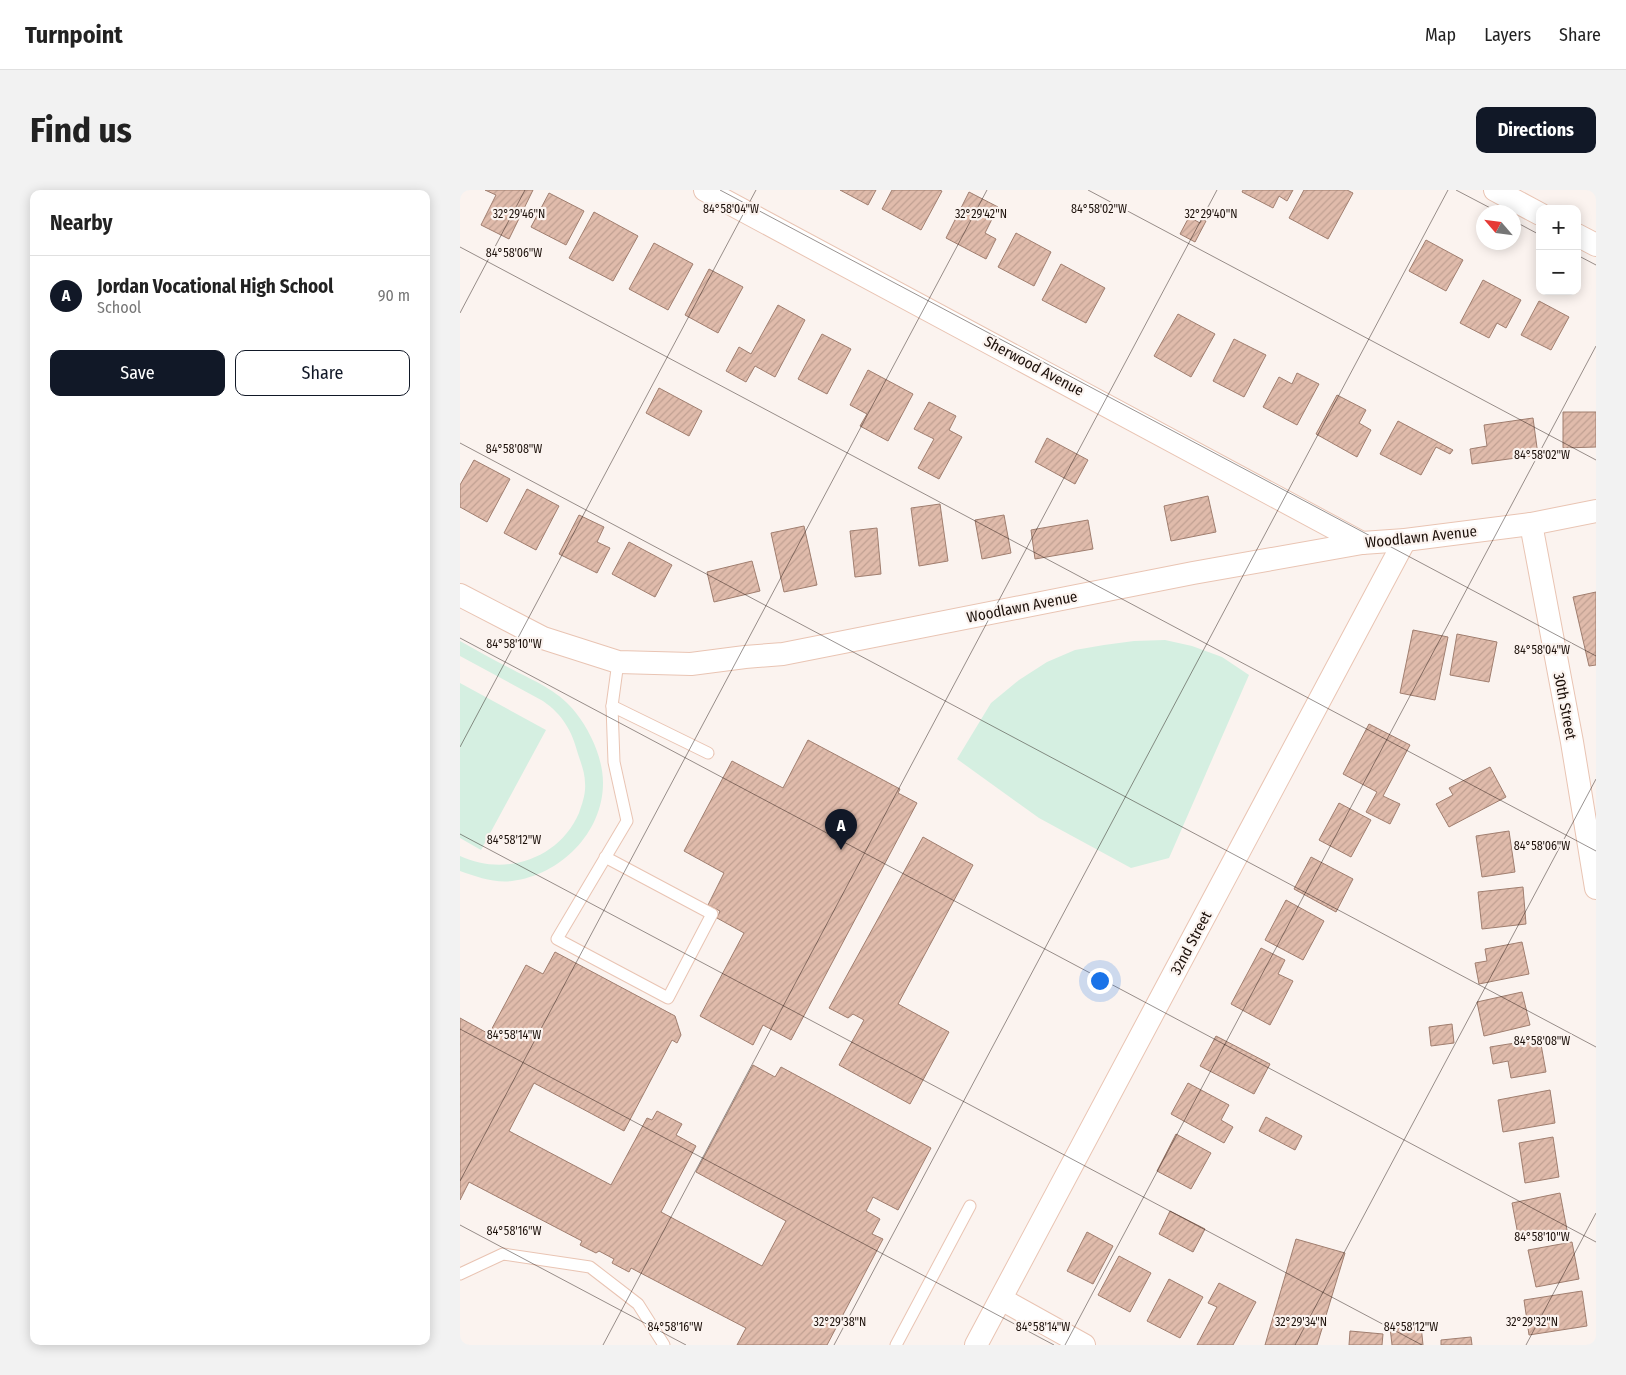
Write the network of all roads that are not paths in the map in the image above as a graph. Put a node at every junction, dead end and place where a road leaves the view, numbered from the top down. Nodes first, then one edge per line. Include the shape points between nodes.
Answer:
1 (705, 190) edge
2 (1495, 190) edge
3 (1536, 212) edge
4 (1581, 237) edge
5 (1596, 245) edge
6 (1596, 511) edge
7 (1531, 524) junction
8 (1405, 540) junction
9 (1362, 543) junction
10 (460, 595) edge
11 (618, 662) junction
12 (612, 706) junction
13 (708, 753) dead end
14 (605, 857) junction
15 (1596, 888) edge
16 (970, 1206) dead end
17 (460, 1274) edge
18 (1001, 1299) junction
19 (664, 1345) edge
20 (896, 1345) edge
21 (976, 1345) edge
22 (1084, 1345) edge

1 - 9 street, Sherwood Avenue
2 - 3 street
4 - 5 street
6 - 7 street, Woodlawn Avenue
7 - 8 street, Woodlawn Avenue
7 - 15 street, 30th Street
8 - 9 street, Woodlawn Avenue
8 - 18 street, 32nd Street
9 - 11 street, Woodlawn Avenue via 783,654 691,664
10 - 11 street, Woodlawn Avenue via 544,638
11 - 12 lane
12 - 13 lane
12 - 14 lane via 614,762 627,821
14 - 14 lane via 557,938 668,998 712,914
16 - 20 lane
17 - 19 lane via 503,1254 590,1267 638,1304
18 - 21 street, 32nd Street
18 - 22 street

